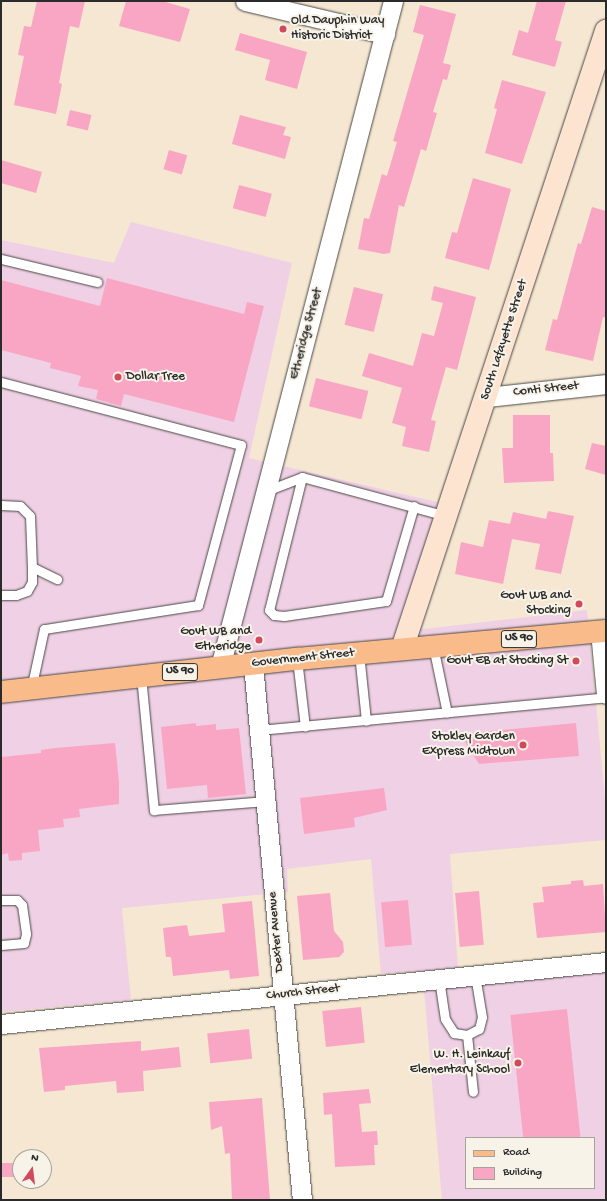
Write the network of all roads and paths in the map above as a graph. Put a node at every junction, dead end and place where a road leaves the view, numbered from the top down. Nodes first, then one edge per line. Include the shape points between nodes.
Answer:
1 (245, 1) edge
2 (393, 1) edge
3 (606, 30) edge
4 (385, 34) junction
5 (1, 259) edge
6 (97, 282) dead end
7 (1, 382) edge
8 (606, 384) edge
9 (486, 397) junction
10 (302, 477) junction
11 (266, 491) junction
12 (1, 505) edge
13 (414, 506) junction
14 (447, 516) junction
15 (32, 567) junction
16 (57, 579) dead end
17 (1, 595) edge
18 (603, 631) edge
19 (433, 646) junction
20 (402, 649) junction
21 (358, 653) junction
22 (297, 659) junction
23 (253, 664) junction
24 (220, 667) junction
25 (141, 676) junction
26 (31, 689) junction
27 (1, 692) edge
28 (606, 694) edge
29 (606, 697) edge
30 (447, 713) junction
31 (366, 721) junction
32 (305, 727) junction
33 (259, 730) junction
34 (265, 801) junction
35 (1, 900) edge
36 (1, 945) edge
37 (606, 962) edge
38 (475, 975) junction
39 (439, 979) junction
40 (282, 995) junction
41 (1, 1024) edge
42 (467, 1035) junction
43 (473, 1092) dead end
44 (302, 1200) edge

1 - 4 street
2 - 4 street, Etheridge Street
3 - 9 street, South Lafayette Street
4 - 11 street, Etheridge Street
5 - 6 lane
7 - 26 lane via 241,445 198,605 44,629
8 - 9 street, Conti Street
9 - 14 street, South Lafayette Street
10 - 11 lane
10 - 13 lane
10 - 13 lane via 269,610 274,614 284,616 386,601
11 - 24 street, Etheridge Street
12 - 15 lane via 20,506 30,516
13 - 14 lane
14 - 20 street, South Lafayette Street
15 - 16 lane
15 - 17 lane via 32,582 27,591 16,595
18 - 19 main road, Government Street / US 90
18 - 28 street
19 - 20 main road, Government Street / US 90
19 - 30 lane
20 - 21 main road, Government Street / US 90
21 - 22 main road, Government Street / US 90
21 - 31 lane
22 - 23 main road, Government Street / US 90
22 - 32 lane
23 - 24 main road, Government Street / US 90
23 - 33 street, Dexter Avenue
24 - 25 main road, Government Street / US 90
25 - 26 main road, Government Street / US 90
25 - 34 lane via 154,810
26 - 27 main road, Government Street / US 90
29 - 30 lane
30 - 31 lane
31 - 32 lane
32 - 33 lane
33 - 34 street, Dexter Avenue
34 - 40 street, Dexter Avenue
35 - 36 lane via 17,900 22,905 26,934 24,943
37 - 38 street, Church Street
38 - 39 street, Church Street
38 - 42 lane via 482,1016 479,1029
39 - 40 street, Church Street
39 - 42 lane via 445,1019 454,1033
40 - 41 street, Church Street
40 - 44 street, Dexter Avenue
42 - 43 lane

